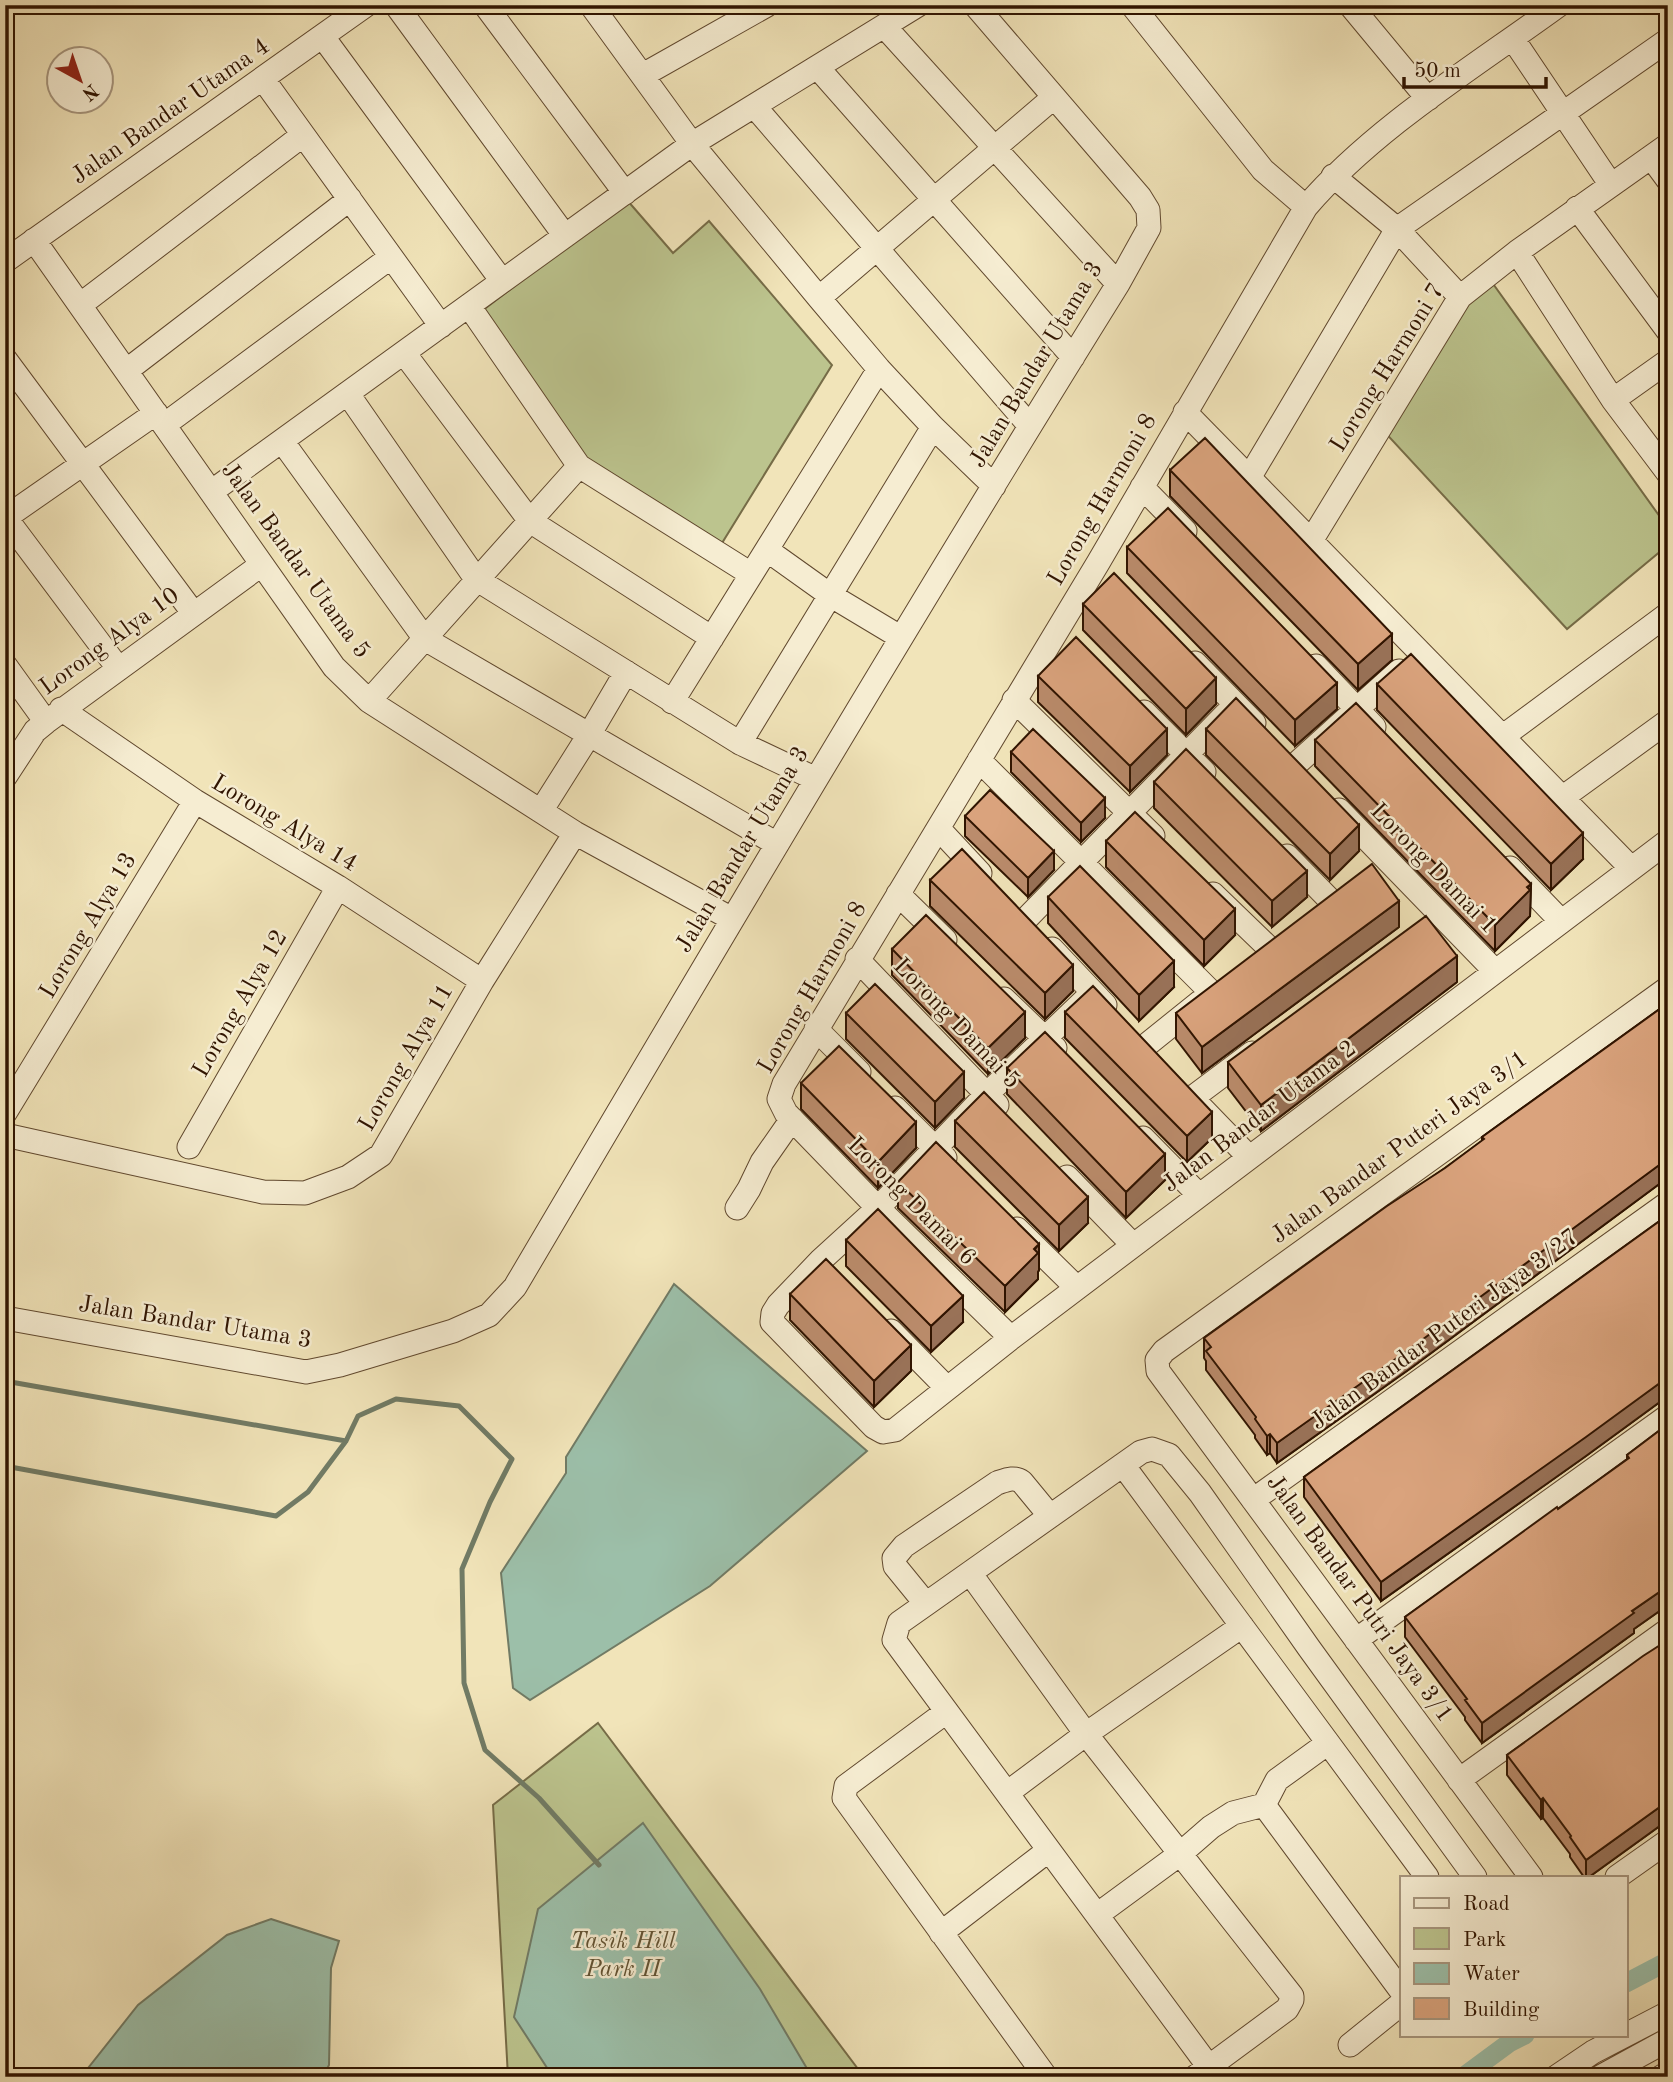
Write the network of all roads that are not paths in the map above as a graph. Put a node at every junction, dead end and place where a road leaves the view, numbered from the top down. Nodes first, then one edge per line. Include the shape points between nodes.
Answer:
1 (366, 5) edge
2 (396, 5) edge
3 (485, 5) edge
4 (767, 5) edge
5 (918, 5) edge
6 (975, 5) edge
7 (1132, 5) edge
8 (1350, 5) edge
9 (1559, 5) edge
10 (601, 8) edge
11 (884, 26) junction
12 (323, 37) junction
13 (1513, 39) junction
14 (1668, 40) edge
15 (818, 68) junction
16 (643, 75) junction
17 (263, 79) junction
18 (1054, 98) junction
19 (1428, 99) junction
20 (755, 107) junction
21 (1563, 113) junction
22 (303, 135) junction
23 (692, 144) junction
24 (995, 148) junction
25 (1659, 151) edge
26 (1333, 176) junction
27 (1668, 180) edge
28 (1611, 185) junction
29 (625, 193) junction
30 (350, 199) junction
31 (934, 199) junction
32 (1306, 207) junction
33 (1577, 208) junction
34 (1397, 229) junction
35 (565, 236) junction
36 (34, 240) junction
37 (877, 248) junction
38 (1517, 252) junction
39 (391, 257) junction
40 (5, 261) edge
41 (502, 281) junction
42 (1118, 284) junction
43 (1460, 297) junction
44 (819, 298) junction
45 (80, 305) junction
46 (469, 306) junction
47 (441, 326) junction
48 (1668, 331) edge
49 (404, 353) junction
50 (1073, 357) junction
51 (5, 359) edge
52 (1668, 360) edge
53 (879, 369) junction
54 (126, 371) junction
55 (348, 394) junction
56 (1613, 400) junction
57 (1185, 412) junction
58 (160, 419) junction
59 (1030, 426) junction
60 (933, 427) junction
61 (282, 441) junction
62 (83, 464) junction
63 (579, 466) junction
64 (1668, 473) edge
65 (1249, 478) junction
66 (994, 486) junction
67 (1142, 487) junction
68 (211, 492) junction
69 (5, 518) edge
70 (530, 521) junction
71 (1311, 541) junction
72 (1198, 545) edge
73 (767, 550) junction
74 (1098, 564) junction
75 (261, 565) junction
76 (751, 574) junction
77 (476, 579) junction
78 (1116, 582) edge
79 (830, 595) junction
80 (194, 614) junction
81 (1668, 614) edge
82 (1059, 626) junction
83 (712, 638) junction
84 (901, 638) junction
85 (425, 639) junction
86 (1079, 646) edge
87 (1180, 648) edge
88 (1300, 651) edge
89 (1420, 653) junction
90 (5, 666) edge
91 (118, 668) junction
92 (626, 672) junction
93 (1128, 695) edge
94 (1014, 700) junction
95 (369, 701) junction
96 (672, 702) junction
97 (1236, 705) junction
98 (1356, 708) junction
99 (53, 715) junction
100 (1668, 721) edge
101 (589, 735) junction
102 (1502, 737) junction
103 (740, 743) junction
104 (1394, 747) edge
105 (1187, 754) junction
106 (979, 760) junction
107 (1295, 765) junction
108 (5, 777) edge
109 (816, 779) junction
110 (1215, 783) edge
111 (1562, 798) junction
112 (195, 802) junction
113 (541, 811) junction
114 (1130, 813) junction
115 (939, 828) junction
116 (575, 832) junction
117 (1272, 841) edge
118 (1668, 841) edge
119 (777, 844) junction
120 (1169, 851) edge
121 (1496, 853) edge
122 (1383, 856) junction
123 (1082, 862) junction
124 (1631, 868) junction
125 (1199, 880) edge
126 (338, 887) junction
127 (898, 894) junction
128 (1329, 899) junction
129 (1440, 914) junction
130 (1309, 915) edge
131 (732, 919) junction
132 (1025, 920) junction
133 (1561, 921) junction
134 (1418, 930) edge
135 (1289, 931) edge
136 (1269, 947) junction
137 (957, 952) edge
138 (857, 959) junction
139 (1250, 962) edge
140 (1495, 971) junction
141 (1231, 978) edge
142 (482, 981) junction
143 (986, 981) edge
144 (1668, 988) edge
145 (1093, 992) junction
146 (1212, 993) junction
147 (816, 1029) junction
148 (1045, 1038) junction
149 (1267, 1042) edge
150 (1144, 1047) junction
151 (1074, 1068) edge
152 (987, 1094) junction
153 (1192, 1098) junction
154 (779, 1099) joint
155 (5, 1113) edge
156 (792, 1119) junction
157 (1014, 1123) edge
158 (1132, 1127) edge
159 (5, 1135) edge
160 (189, 1147) dead end
161 (935, 1148) junction
162 (1250, 1157) junction
163 (1051, 1160) edge
164 (964, 1176) edge
165 (1199, 1195) junction
166 (1668, 1203) edge
167 (737, 1208) dead end
168 (878, 1208) junction
169 (1002, 1213) edge
170 (1133, 1245) junction
171 (821, 1260) junction
172 (841, 1279) edge
173 (1077, 1288) junction
174 (5, 1318) edge
175 (880, 1319) edge
176 (1011, 1338) junction
177 (1164, 1351) joint
178 (947, 1388) junction
179 (1668, 1416) edge
180 (1123, 1465) junction
181 (1253, 1500) junction
182 (1050, 1516) junction
183 (970, 1573) junction
184 (926, 1604) junction
185 (1242, 1626) junction
186 (1668, 1630) edge
187 (1356, 1640) junction
188 (946, 1712) junction
189 (1086, 1734) junction
190 (1328, 1743) junction
191 (1459, 1780) junction
192 (1007, 1793) junction
193 (1264, 1805) junction
194 (1668, 1840) edge
195 (1049, 1850) junction
196 (1180, 1854) junction
197 (1426, 1876) edge
198 (1474, 1876) edge
199 (1530, 1876) edge
200 (1617, 1876) edge
201 (1097, 1915) junction
202 (941, 1933) junction
203 (1400, 1989) edge
204 (1400, 2005) edge
205 (1668, 2013) edge
206 (1628, 2027) edge
207 (1668, 2040) edge
208 (1588, 2041) edge
209 (1350, 2046) dead end
210 (1202, 2072) edge
211 (1668, 2073) edge
212 (1603, 2075) edge
213 (1046, 2077) edge
214 (1556, 2077) edge
215 (1661, 2077) edge

1 - 12 street, Jalan Bandar Utama 4
2 - 35 street
3 - 29 street
4 - 16 street
5 - 11 street
6 - 18 street, Jalan Bandar Utama 3
7 - 32 street via 1263,170
8 - 19 street
9 - 13 street, Lorong Harmoni 8
10 - 16 street
11 - 15 street
11 - 24 street
12 - 17 street, Jalan Bandar Utama 4
12 - 41 street
13 - 19 street, Lorong Harmoni 8
13 - 21 street
14 - 21 street
15 - 20 street
15 - 31 street
16 - 23 street
17 - 22 street
17 - 36 street, Jalan Bandar Utama 4
18 - 24 street
18 - 42 street, Jalan Bandar Utama 3 via 1148,210 1149,228
19 - 26 street, Lorong Harmoni 8
20 - 23 street
20 - 37 street
21 - 28 street
21 - 34 street
22 - 30 street
22 - 45 street
23 - 29 street
23 - 44 street
24 - 31 street
24 - 42 street
25 - 27 street
25 - 28 street, Lorong Harmoni 7
26 - 32 street, Lorong Harmoni 8
26 - 34 street
28 - 33 street, Lorong Harmoni 7
29 - 35 street
30 - 39 street
30 - 54 street
31 - 37 street
31 - 50 street
32 - 57 street, Lorong Harmoni 8
33 - 38 street, Lorong Harmoni 7
33 - 48 street
34 - 43 street
34 - 65 street
35 - 41 street
36 - 40 street, Jalan Bandar Utama 4
36 - 45 street, Jalan Bandar Utama 5
37 - 44 street
37 - 59 street
38 - 43 street, Lorong Harmoni 7
38 - 56 street
39 - 47 street
39 - 58 street
41 - 46 street
42 - 50 street, Jalan Bandar Utama 3
43 - 71 street, Lorong Harmoni 7
44 - 53 street
45 - 54 street, Jalan Bandar Utama 5
46 - 47 street
46 - 63 street
47 - 49 street
49 - 55 street
49 - 70 street
50 - 59 street, Jalan Bandar Utama 3
51 - 62 street
52 - 56 street
53 - 60 street
53 - 73 street
54 - 58 street, Jalan Bandar Utama 5
55 - 61 street
55 - 77 street
56 - 64 street
57 - 65 street
57 - 67 street, Lorong Harmoni 8
58 - 62 street
58 - 68 street, Jalan Bandar Utama 5
59 - 66 street, Jalan Bandar Utama 3
60 - 66 street
60 - 79 street
61 - 68 street
61 - 85 street
62 - 69 street
62 - 80 street
63 - 70 street
63 - 76 street
65 - 71 street
66 - 84 street, Jalan Bandar Utama 3
67 - 72 street
67 - 74 street, Lorong Harmoni 8
68 - 75 street, Jalan Bandar Utama 5
69 - 91 street
70 - 77 street
70 - 83 street
71 - 89 street
73 - 76 street
73 - 79 street
74 - 78 street
74 - 82 street, Lorong Harmoni 8
75 - 80 street, Lorong Alya 10
75 - 95 street, Jalan Bandar Utama 5 via 334,667
76 - 83 street
77 - 85 street
77 - 92 street
79 - 84 street
79 - 103 street
80 - 91 street, Lorong Alya 10
81 - 102 street
82 - 86 street
82 - 94 street, Lorong Harmoni 8
83 - 96 street
84 - 109 street, Jalan Bandar Utama 3
85 - 95 street
85 - 101 street
87 - 97 street, Lorong Damai 1
88 - 98 street
89 - 98 street
89 - 102 street
90 - 99 street, Lorong Alya 14
91 - 99 street, Lorong Alya 10
92 - 96 street
92 - 101 street
93 - 105 street
94 - 106 street, Lorong Harmoni 8
94 - 114 street
95 - 113 street, Jalan Bandar Utama 5
96 - 103 street
97 - 105 street
97 - 107 street, Lorong Damai 1
98 - 104 street
98 - 107 street
99 - 108 street, Lorong Alya 10 via 35,731
99 - 112 street, Lorong Alya 14
100 - 111 street
101 - 113 street
101 - 119 street
102 - 111 street
103 - 109 street
105 - 110 street
105 - 114 street
106 - 115 street, Lorong Harmoni 8
106 - 123 street
107 - 122 street, Lorong Damai 1
109 - 119 street, Jalan Bandar Utama 3
111 - 124 street
112 - 126 street, Lorong Alya 14
112 - 155 street, Lorong Alya 13
113 - 116 street, Jalan Bandar Utama 5
114 - 120 street
114 - 123 street
115 - 127 street, Lorong Harmoni 8
115 - 132 street
116 - 131 street, Jalan Bandar Utama 5
116 - 142 street, Lorong Alya 11
117 - 128 street
118 - 124 street, Jalan Bandar Utama 2
119 - 131 street, Jalan Bandar Utama 3
121 - 133 street
122 - 128 street
122 - 129 street, Lorong Damai 1
123 - 132 street
123 - 146 street
124 - 133 street, Jalan Bandar Utama 2
125 - 136 street
126 - 142 street, Lorong Alya 14
126 - 160 street, Lorong Alya 12
127 - 137 street
127 - 138 street, Lorong Harmoni 8
128 - 130 street
129 - 134 street
129 - 140 street, Lorong Damai 1
131 - 174 street, Jalan Bandar Utama 3 via 515,1287 489,1315 453,1331 306,1372
132 - 145 street
133 - 140 street, Jalan Bandar Utama 2
135 - 136 street
136 - 139 street
138 - 147 street, Lorong Harmoni 8
138 - 152 street, Lorong Damai 5
140 - 162 street, Jalan Bandar Utama 2
141 - 146 street
142 - 159 street, Lorong Alya 11 via 381,1155 348,1177 305,1193 263,1192
143 - 148 street
144 - 177 street, Jalan Bandar Puteri Jaya 3/1
145 - 148 street
145 - 150 street
146 - 150 street
147 - 154 street, Lorong Harmoni 8
147 - 161 street
148 - 151 street
148 - 152 street
149 - 153 street
150 - 153 street
152 - 157 street, Lorong Damai 5
152 - 161 street
153 - 162 street
154 - 156 street, Lorong Damai 6
156 - 167 street
156 - 168 street, Lorong Damai 6
158 - 165 street
161 - 164 street
161 - 168 street
162 - 165 street, Jalan Bandar Utama 2
163 - 170 street
165 - 170 street, Jalan Bandar Utama 2
166 - 181 street, Jalan Bandar Puteri Jaya 3/27
168 - 171 street
168 - 176 street, Lorong Damai 6
169 - 173 street
170 - 173 street, Jalan Bandar Utama 2
171 - 172 street
171 - 178 street, Jalan Bandar Utama 2 via 778,1305 772,1322 874,1427 883,1432 895,1430
173 - 176 street, Jalan Bandar Utama 2
175 - 178 street
176 - 178 street, Jalan Bandar Utama 2
177 - 181 street, Jalan Bandar Putri Jaya 3/1 via 1157,1360 1158,1371
179 - 187 street
180 - 182 street
180 - 185 street
180 - 198 street via 1141,1452 1169,1455
181 - 187 street, Jalan Bandar Putri Jaya 3/1
182 - 183 street
182 - 184 street via 1022,1482 1010,1479 997,1483 904,1546 894,1558 895,1566
183 - 184 street
183 - 189 street
184 - 188 street via 899,1623 894,1640
185 - 189 street
185 - 190 street
186 - 191 street
187 - 191 street, Jalan Bandar Putri Jaya 3/1
188 - 192 street
188 - 202 street via 844,1791 850,1808
189 - 192 street
189 - 196 street
190 - 193 street via 1277,1780
190 - 197 street
191 - 199 street, Jalan Bandar Putri Jaya 3/1
192 - 195 street
193 - 196 street via 1234,1813
193 - 203 street
194 - 200 street
195 - 201 street
195 - 202 street
196 - 201 street
196 - 210 street via 1292,1996 1287,2009
201 - 210 street
202 - 213 street
204 - 209 street
205 - 206 street
207 - 212 street
208 - 212 street
208 - 214 street
211 - 215 street

